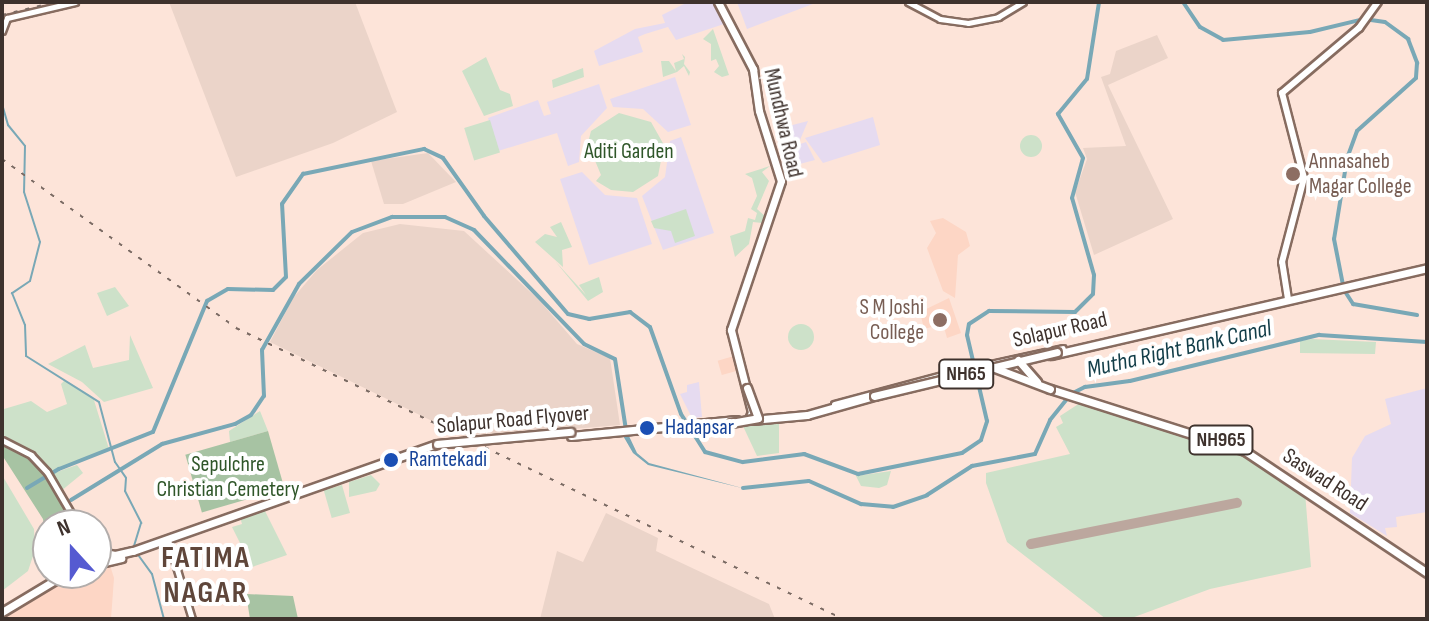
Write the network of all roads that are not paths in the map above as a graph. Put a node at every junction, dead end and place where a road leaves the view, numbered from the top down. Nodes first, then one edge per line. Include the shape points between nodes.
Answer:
1 (72, 2) edge
2 (719, 2) edge
3 (910, 2) edge
4 (1022, 2) edge
5 (1377, 2) edge
6 (3, 24) edge
7 (1427, 266) edge
8 (1287, 297) junction
9 (1060, 350) junction
10 (1030, 360) junction
11 (1000, 368) junction
12 (957, 375) junction
13 (1028, 375) junction
14 (1057, 392) junction
15 (873, 395) junction
16 (1069, 395) junction
17 (835, 406) junction
18 (816, 412) junction
19 (754, 415) junction
20 (687, 424) junction
21 (712, 424) junction
22 (604, 430) joint
23 (624, 430) junction
24 (571, 435) junction
25 (2, 440) edge
26 (264, 504) junction
27 (69, 509) edge
28 (168, 540) junction
29 (136, 551) junction
30 (112, 554) edge
31 (112, 559) edge
32 (1414, 560) junction
33 (1427, 573) edge
34 (38, 589) edge
35 (2, 611) edge
36 (192, 619) edge

1 - 6 main road via 22,13
2 - 19 highway, Mundhwa Road, bridge via 752,66 759,111 780,174 733,328
3 - 4 main road via 941,17 968,21
5 - 8 main road via 1281,93 1304,178 1282,266
7 - 8 highway, Solapur Road / NH65
8 - 9 highway, Solapur Road / NH65
9 - 10 highway, Solapur Road
9 - 11 highway, NH65, bridge
9 - 12 highway, NH65, bridge
10 - 11 highway, Solapur Road
10 - 13 highway
11 - 13 highway
11 - 14 highway, NH965, bridge
11 - 14 highway, NH965
11 - 15 highway, NH65, bridge
11 - 17 main road, Solapur Road
12 - 15 highway, NH65, bridge
12 - 16 highway, NH965, bridge via 1014,359 1033,380
13 - 16 highway, NH965
14 - 16 highway, Saswad Road / NH965
15 - 17 highway, NH65
16 - 32 highway, Saswad Road / NH965 via 1244,450
16 - 32 highway, Saswad Road / NH965 via 1246,449
17 - 18 highway, Solapur Road / NH65
17 - 19 highway, Solapur Road / NH65
18 - 19 highway, Solapur Road / NH65
18 - 19 highway
19 - 20 highway, Solapur Road / NH65
19 - 21 highway, Solapur Road / NH65
19 - 21 highway, bridge
20 - 21 highway, Solapur Road / NH65
20 - 23 highway, Solapur Road / NH65
22 - 23 highway, Solapur Road / NH65
22 - 24 highway, Solapur Road Flyover / NH65
23 - 24 highway, Solapur Road / NH65
24 - 26 highway, Solapur Road Flyover / NH65, bridge via 433,447
25 - 27 main road via 31,455
26 - 28 highway, NH65
26 - 29 highway, NH65
28 - 29 highway, NH65
28 - 36 main road
29 - 30 highway, NH65
29 - 31 highway, NH65
32 - 33 highway, Saswad Road / NH965
34 - 35 highway

